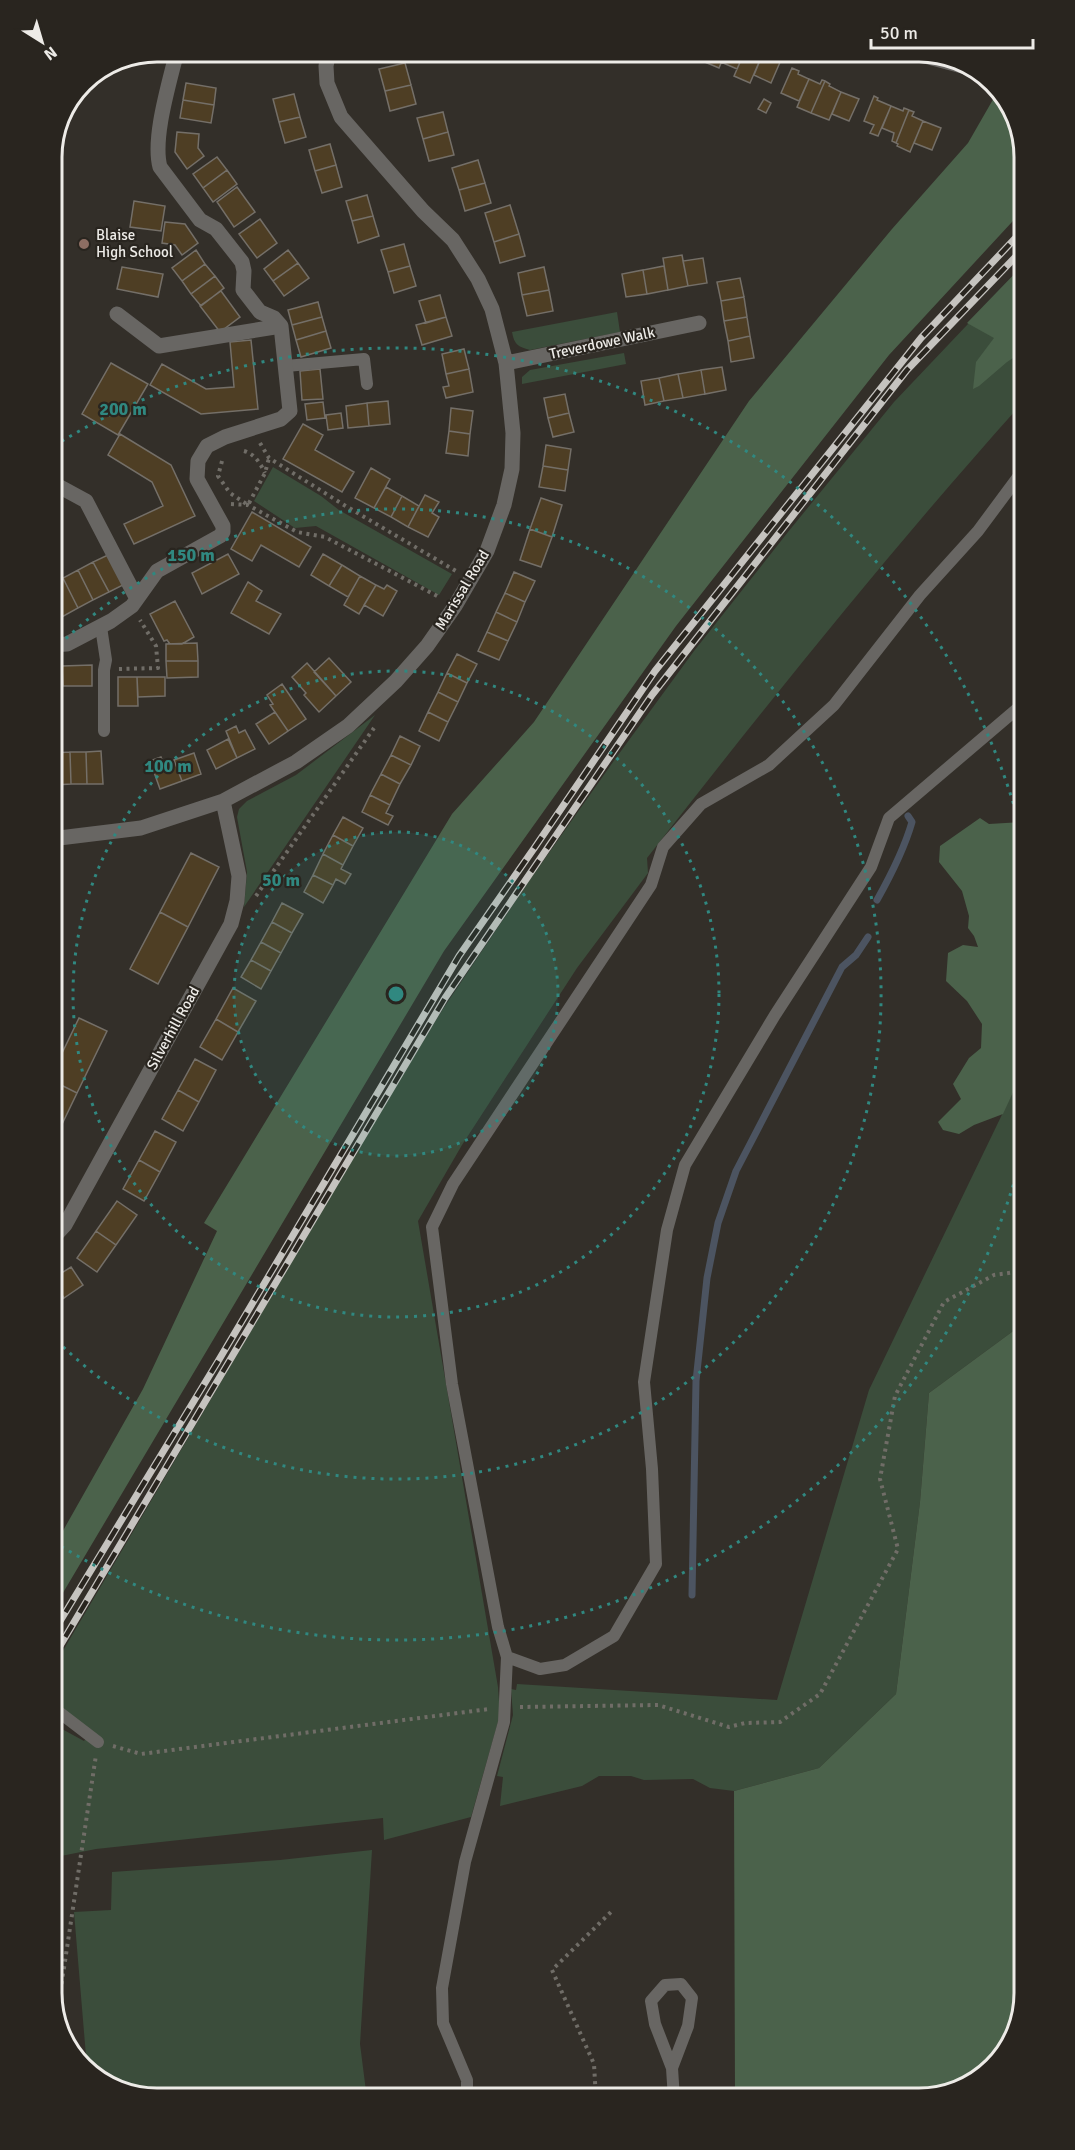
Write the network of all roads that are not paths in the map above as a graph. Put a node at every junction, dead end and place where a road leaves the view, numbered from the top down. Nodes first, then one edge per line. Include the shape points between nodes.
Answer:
1 (175, 62) edge
2 (327, 62) edge
3 (117, 314) dead end
4 (699, 323) dead end
5 (281, 326) junction
6 (506, 363) junction
7 (286, 366) junction
8 (367, 384) dead end
9 (1014, 482) edge
10 (62, 488) edge
11 (134, 603) junction
12 (101, 627) junction
13 (62, 644) edge
14 (1014, 712) edge
15 (104, 731) dead end
16 (223, 801) junction
17 (62, 838) edge
18 (62, 1228) edge
19 (507, 1657) junction
20 (62, 1716) edge
21 (98, 1742) road end
22 (672, 2068) junction
23 (466, 2088) edge
24 (673, 2088) edge

1 - 5 street via 160,129 160,167 200,220 216,229 242,262 243,290 260,312
2 - 6 street, Marissal Road via 327,83 341,117 453,240 478,279 492,309
3 - 5 street via 159,346
4 - 6 street, Treverdowe Walk
5 - 7 street
6 - 16 street, Marissal Road via 513,433 512,469 487,550 455,606 396,681 348,726 296,762
7 - 8 lane via 364,359
7 - 11 street via 290,411 280,419 207,446 198,461 197,479 223,532 157,571
9 - 19 lane via 834,705 769,765 701,804 663,847 651,885 453,1184 432,1227 452,1384
10 - 11 street via 86,501
11 - 12 street
12 - 13 street
12 - 15 lane via 106,660
14 - 19 lane via 889,818 871,867 685,1165 667,1230 644,1382 656,1564 614,1636 565,1665 540,1670
16 - 17 street, Marissal Road via 141,828
16 - 18 street, Silverhill Road via 239,876 231,924
19 - 23 lane via 504,1722 465,1862 442,1988 443,2023
20 - 21 lane
22 - 22 lane via 655,2024 651,2001 664,1984 681,1984 692,1998 688,2026
22 - 24 lane

